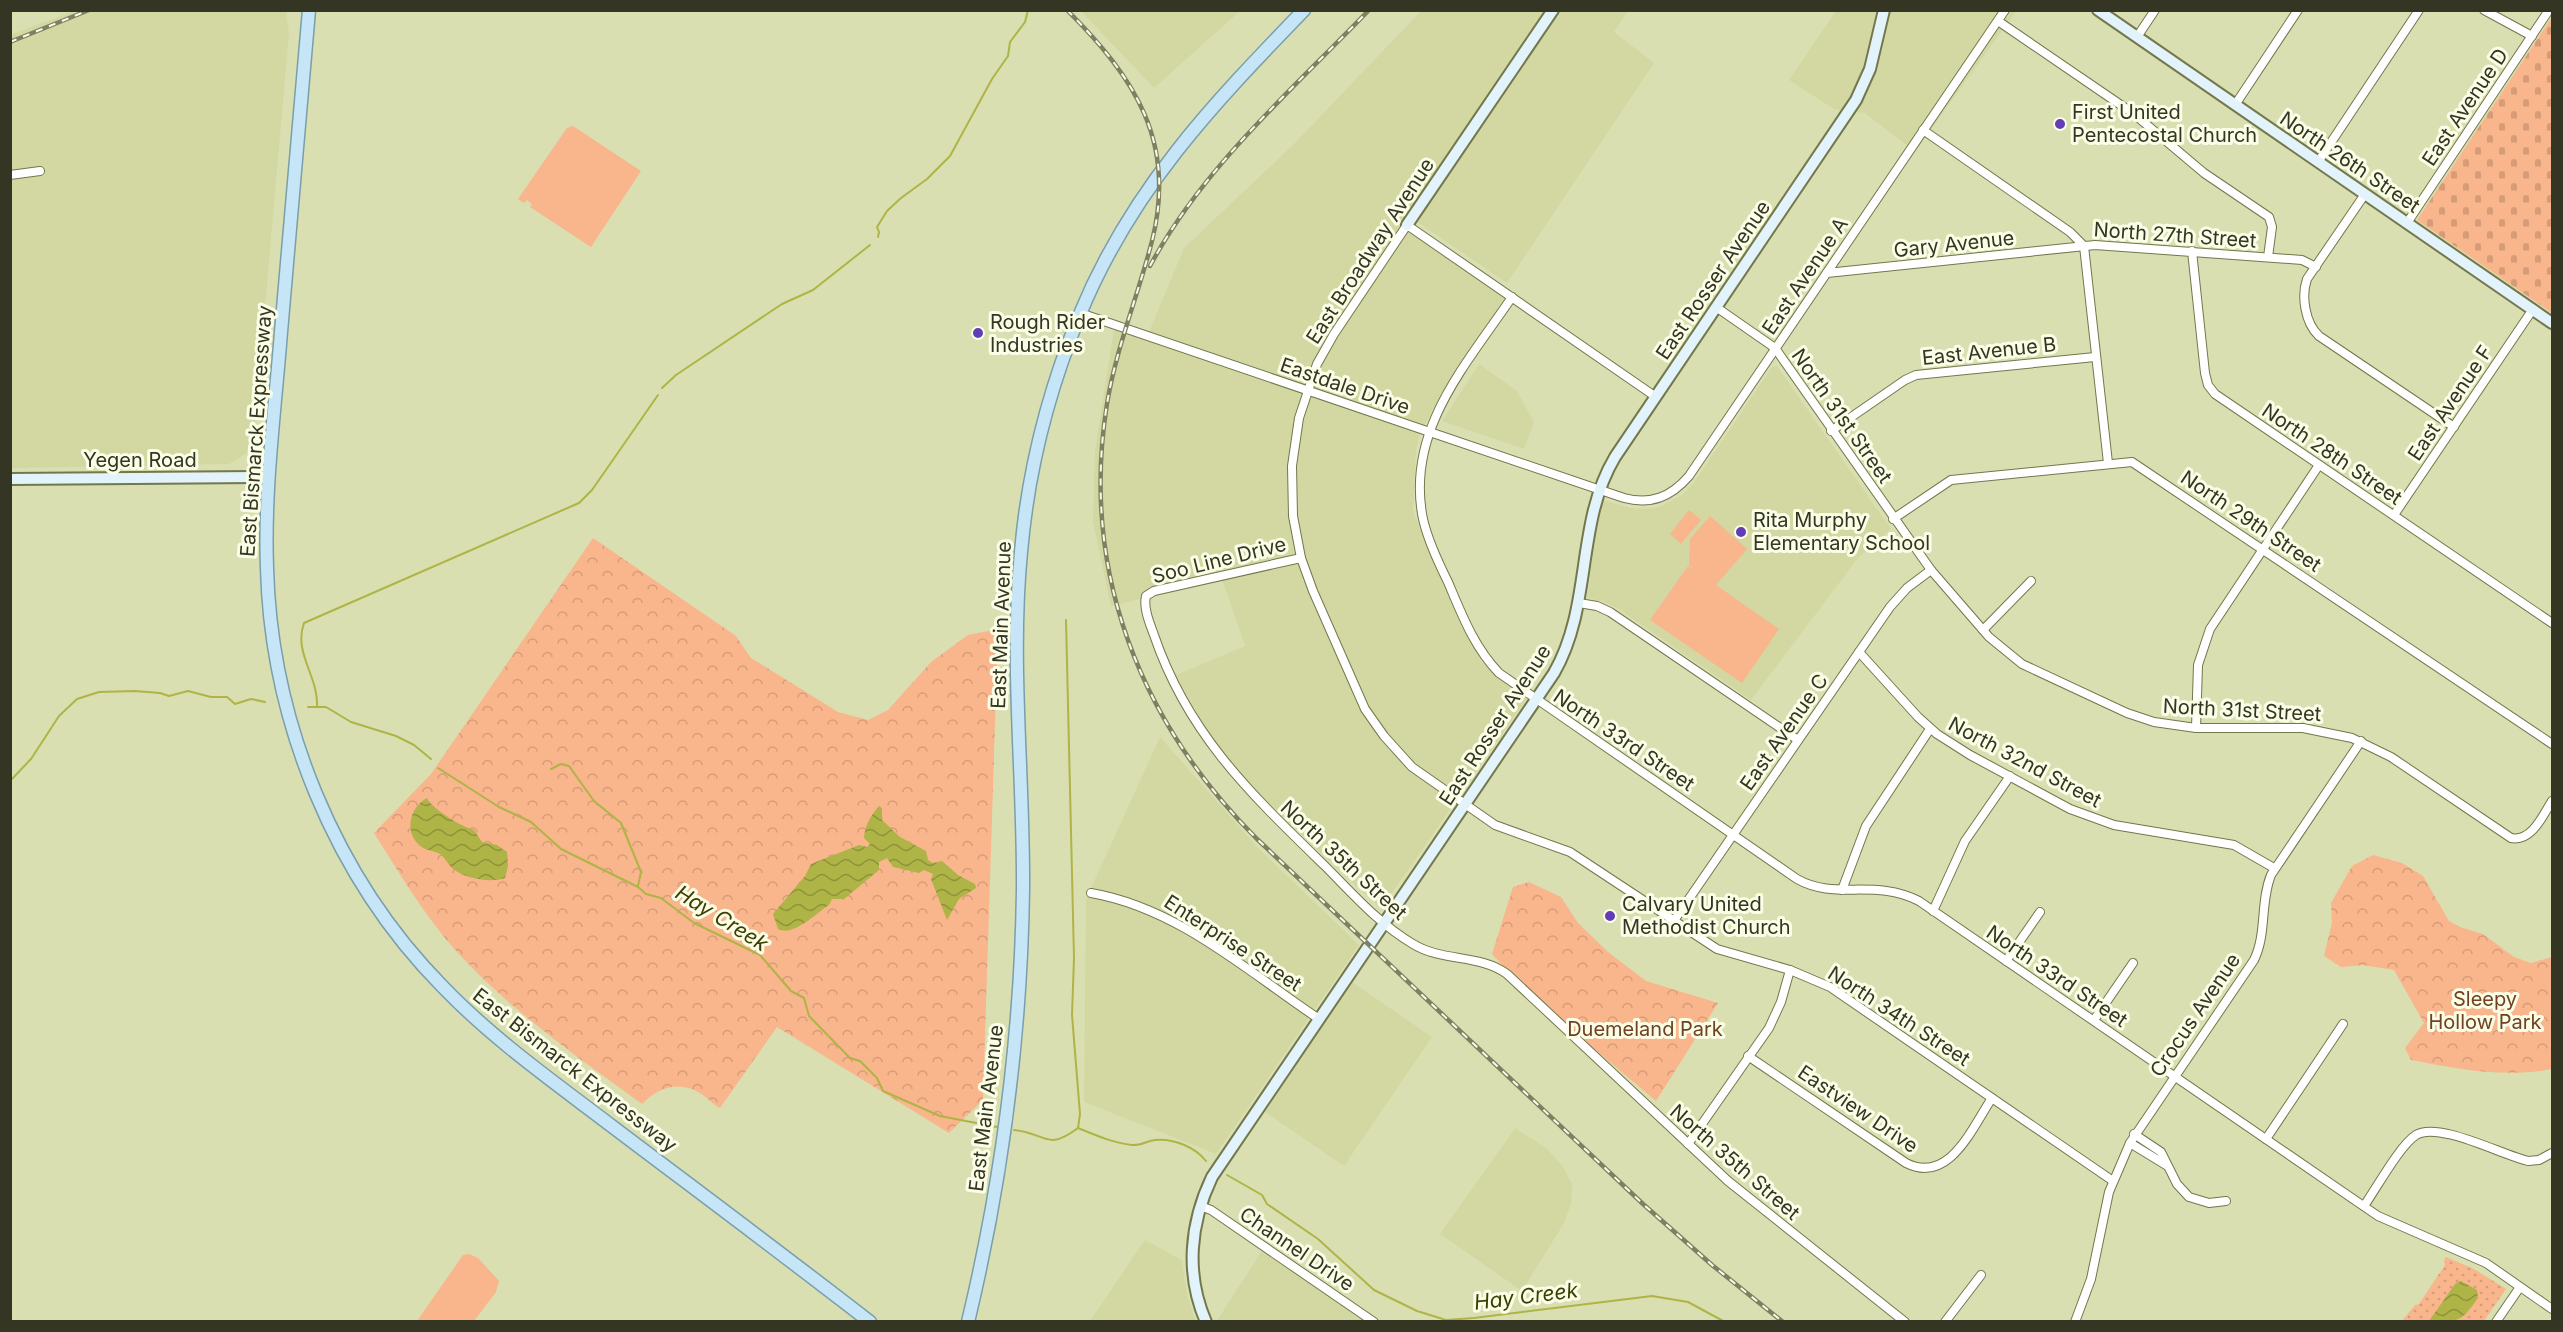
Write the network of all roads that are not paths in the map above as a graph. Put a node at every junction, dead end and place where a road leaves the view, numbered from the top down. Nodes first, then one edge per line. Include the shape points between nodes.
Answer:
1 (309, 10) edge
2 (1304, 10) edge
3 (1554, 10) edge
4 (1884, 10) edge
5 (2005, 10) edge
6 (2098, 10) edge
7 (2155, 10) edge
8 (2298, 10) edge
9 (2419, 10) edge
10 (2484, 10) edge
11 (2549, 10) edge
12 (1998, 21) junction
13 (2532, 36) junction
14 (2137, 38) junction
15 (2235, 105) junction
16 (1923, 130) junction
17 (2318, 162) junction
18 (40, 171) dead end
19 (10, 175) edge
20 (2365, 194) junction
21 (2407, 223) junction
22 (1407, 225) junction
23 (2084, 246) junction
24 (2192, 251) junction
25 (2268, 257) junction
26 (2316, 267) junction
27 (1827, 273) junction
28 (1512, 297) junction
29 (1716, 307) junction
30 (2533, 309) junction
31 (1080, 313) junction
32 (2553, 323) edge
33 (1775, 348) junction
34 (2095, 357) junction
35 (1306, 390) junction
36 (1656, 397) junction
37 (2454, 427) junction
38 (1428, 431) junction
39 (1832, 431) junction
40 (2108, 463) junction
41 (2319, 465) junction
42 (269, 477) junction
43 (10, 479) edge
44 (1598, 490) junction
45 (2394, 515) junction
46 (1893, 519) junction
47 (2262, 548) junction
48 (1301, 558) junction
49 (1931, 570) junction
50 (2031, 581) dead end
51 (1146, 596) joint
52 (1579, 603) junction
53 (2553, 623) edge
54 (1983, 630) junction
55 (1859, 652) junction
56 (1536, 700) junction
57 (2196, 728) junction
58 (1930, 729) junction
59 (1798, 740) junction
60 (2361, 741) junction
61 (2553, 744) edge
62 (2010, 776) junction
63 (2553, 801) edge
64 (1464, 805) junction
65 (1733, 835) junction
66 (2274, 868) junction
67 (1842, 890) junction
68 (1091, 893) dead end
69 (1934, 911) junction
70 (2040, 912) dead end
71 (1673, 922) junction
72 (1383, 924) junction
73 (2006, 961) junction
74 (2133, 963) dead end
75 (1790, 970) junction
76 (1319, 1019) junction
77 (2094, 1020) junction
78 (2343, 1024) dead end
79 (1748, 1056) junction
80 (2174, 1076) junction
81 (1992, 1098) junction
82 (2134, 1134) junction
83 (2266, 1139) junction
84 (2130, 1143) junction
85 (1688, 1144) junction
86 (2553, 1153) edge
87 (2166, 1165) junction
88 (2113, 1181) junction
89 (2226, 1201) dead end
90 (1200, 1206) junction
91 (2364, 1206) junction
92 (1981, 1275) dead end
93 (2520, 1287) junction
94 (2553, 1309) edge
95 (870, 1322) edge
96 (968, 1322) edge
97 (1206, 1322) edge
98 (1374, 1322) edge
99 (1905, 1322) edge
100 (1945, 1322) edge
101 (2076, 1322) edge
102 (2496, 1322) edge

1 - 42 main road, East Bismarck Expressway
2 - 31 main road, East Main Avenue via 1216,101 1171,157 1125,225
3 - 22 street, East Broadway Avenue
4 - 29 street, East Rosser Avenue via 1870,69 1856,100
5 - 12 street, East Avenue A
6 - 14 street, North 26th Street
7 - 14 street
8 - 15 street
9 - 17 street
10 - 13 street
11 - 13 street, East Avenue D
12 - 16 street, East Avenue A
12 - 25 street via 2141,119 2271,220
13 - 21 street, East Avenue D
14 - 15 street, North 26th Street
15 - 17 street, North 26th Street
16 - 23 street, North 27th Street via 2070,232
16 - 27 street, East Avenue A
17 - 20 street, North 26th Street
18 - 19 street
20 - 21 street, North 26th Street
20 - 26 street
21 - 30 street, North 26th Street
22 - 28 street
22 - 35 street, East Broadway Avenue via 1334,334
23 - 24 street, North 27th Street
23 - 27 street, Gary Avenue
23 - 34 street
24 - 25 street, North 27th Street
24 - 41 street, North 28th Street via 2208,385 2221,399
25 - 26 street, North 27th Street via 2302,260
26 - 37 street via 2304,291 2311,327
27 - 33 street, East Avenue A
28 - 36 street
28 - 38 street, North 33rd Street via 1444,397
29 - 33 street, North 31st Street
29 - 36 street, East Rosser Avenue
30 - 32 street, North 26th Street
30 - 37 street, East Avenue F
31 - 35 street, Eastdale Drive
31 - 96 main road, East Main Avenue via 1044,420 1021,550 1018,713 1023,891 1016,1026 998,1181
33 - 39 street, North 31st Street
33 - 44 street, East Avenue A via 1676,490 1659,499 1639,501
34 - 39 street, East Avenue B via 1916,375
34 - 40 street
35 - 38 street, Eastdale Drive
35 - 48 street, East Broadway Avenue via 1292,466 1293,516
36 - 44 street, East Rosser Avenue via 1615,457
37 - 45 street, East Avenue F
38 - 44 street, Eastdale Drive
38 - 56 street, North 33rd Street via 1419,483 1430,542 1481,652 1504,678
39 - 46 street, North 31st Street
40 - 46 street via 1951,480
40 - 47 street, North 29th Street via 2126,461 2139,465
41 - 45 street, North 28th Street
41 - 47 street
42 - 43 street, Yegen Road
42 - 95 main road, East Bismarck Expressway via 267,587 288,711 326,815 386,919 435,979 492,1034
44 - 52 street, East Rosser Avenue via 1589,521
45 - 53 street, North 28th Street
46 - 49 street, North 31st Street
47 - 57 street via 2205,641 2196,677
47 - 61 street, North 29th Street
48 - 51 street, Soo Line Drive
48 - 64 street, East Broadway Avenue via 1373,721 1412,767
49 - 54 street, North 31st Street
49 - 55 street, East Avenue C via 1896,600
50 - 54 street
51 - 72 street, North 35th Street via 1145,607 1163,660 1215,752
52 - 56 street, East Rosser Avenue via 1564,655
52 - 59 street via 1610,612
54 - 57 street, North 31st Street via 2013,658 2049,679 2136,717
55 - 58 street, North 32nd Street
55 - 59 street, East Avenue C
56 - 64 street, East Rosser Avenue
56 - 65 street, North 33rd Street
57 - 60 street, North 31st Street via 2304,728
58 - 62 street, North 32nd Street
58 - 67 street via 1866,826
59 - 65 street, East Avenue C
60 - 63 street, North 31st Street via 2507,835 2520,838 2534,828
60 - 66 street, Crocus Avenue
62 - 66 street, North 32nd Street via 2092,819 2234,845
62 - 69 street via 1965,842
64 - 71 street, North 34th Street via 1501,829 1570,852
64 - 72 street, East Rosser Avenue
65 - 67 street, North 33rd Street via 1805,884
65 - 71 street, East Avenue C
66 - 80 street, Crocus Avenue via 2266,889 2256,955
67 - 69 street, North 33rd Street via 1891,890
68 - 76 street, Enterprise Street via 1124,900 1162,915
69 - 73 street, North 33rd Street
70 - 73 street
71 - 75 street, North 34th Street via 1717,949
72 - 76 street, East Rosser Avenue
72 - 85 street, North 35th Street via 1426,951 1490,965 1507,974
73 - 77 street, North 33rd Street
74 - 77 street
75 - 79 street via 1774,1020
75 - 81 street, North 34th Street via 1839,992
76 - 90 street, East Rosser Avenue via 1220,1165
77 - 80 street, North 33rd Street
78 - 83 street
79 - 81 street, Eastview Drive via 1906,1163 1924,1170 1947,1161
79 - 85 street
80 - 82 street, Crocus Avenue
80 - 83 street, North 33rd Street
81 - 88 street, North 34th Street
82 - 84 street, Crocus Avenue
82 - 87 street via 2161,1152
83 - 91 street, North 33rd Street
84 - 87 street
84 - 88 street, Crocus Avenue
85 - 99 street, North 35th Street via 1791,1234
86 - 91 street via 2528,1161 2440,1132 2422,1132 2406,1145
87 - 89 street via 2189,1197 2209,1203
88 - 101 street, Crocus Avenue via 2089,1285
90 - 97 street, East Rosser Avenue via 1192,1262
90 - 98 street, Channel Drive
91 - 93 street, North 33rd Street via 2392,1223 2486,1263
92 - 100 street
93 - 94 street, North 33rd Street
93 - 102 street

